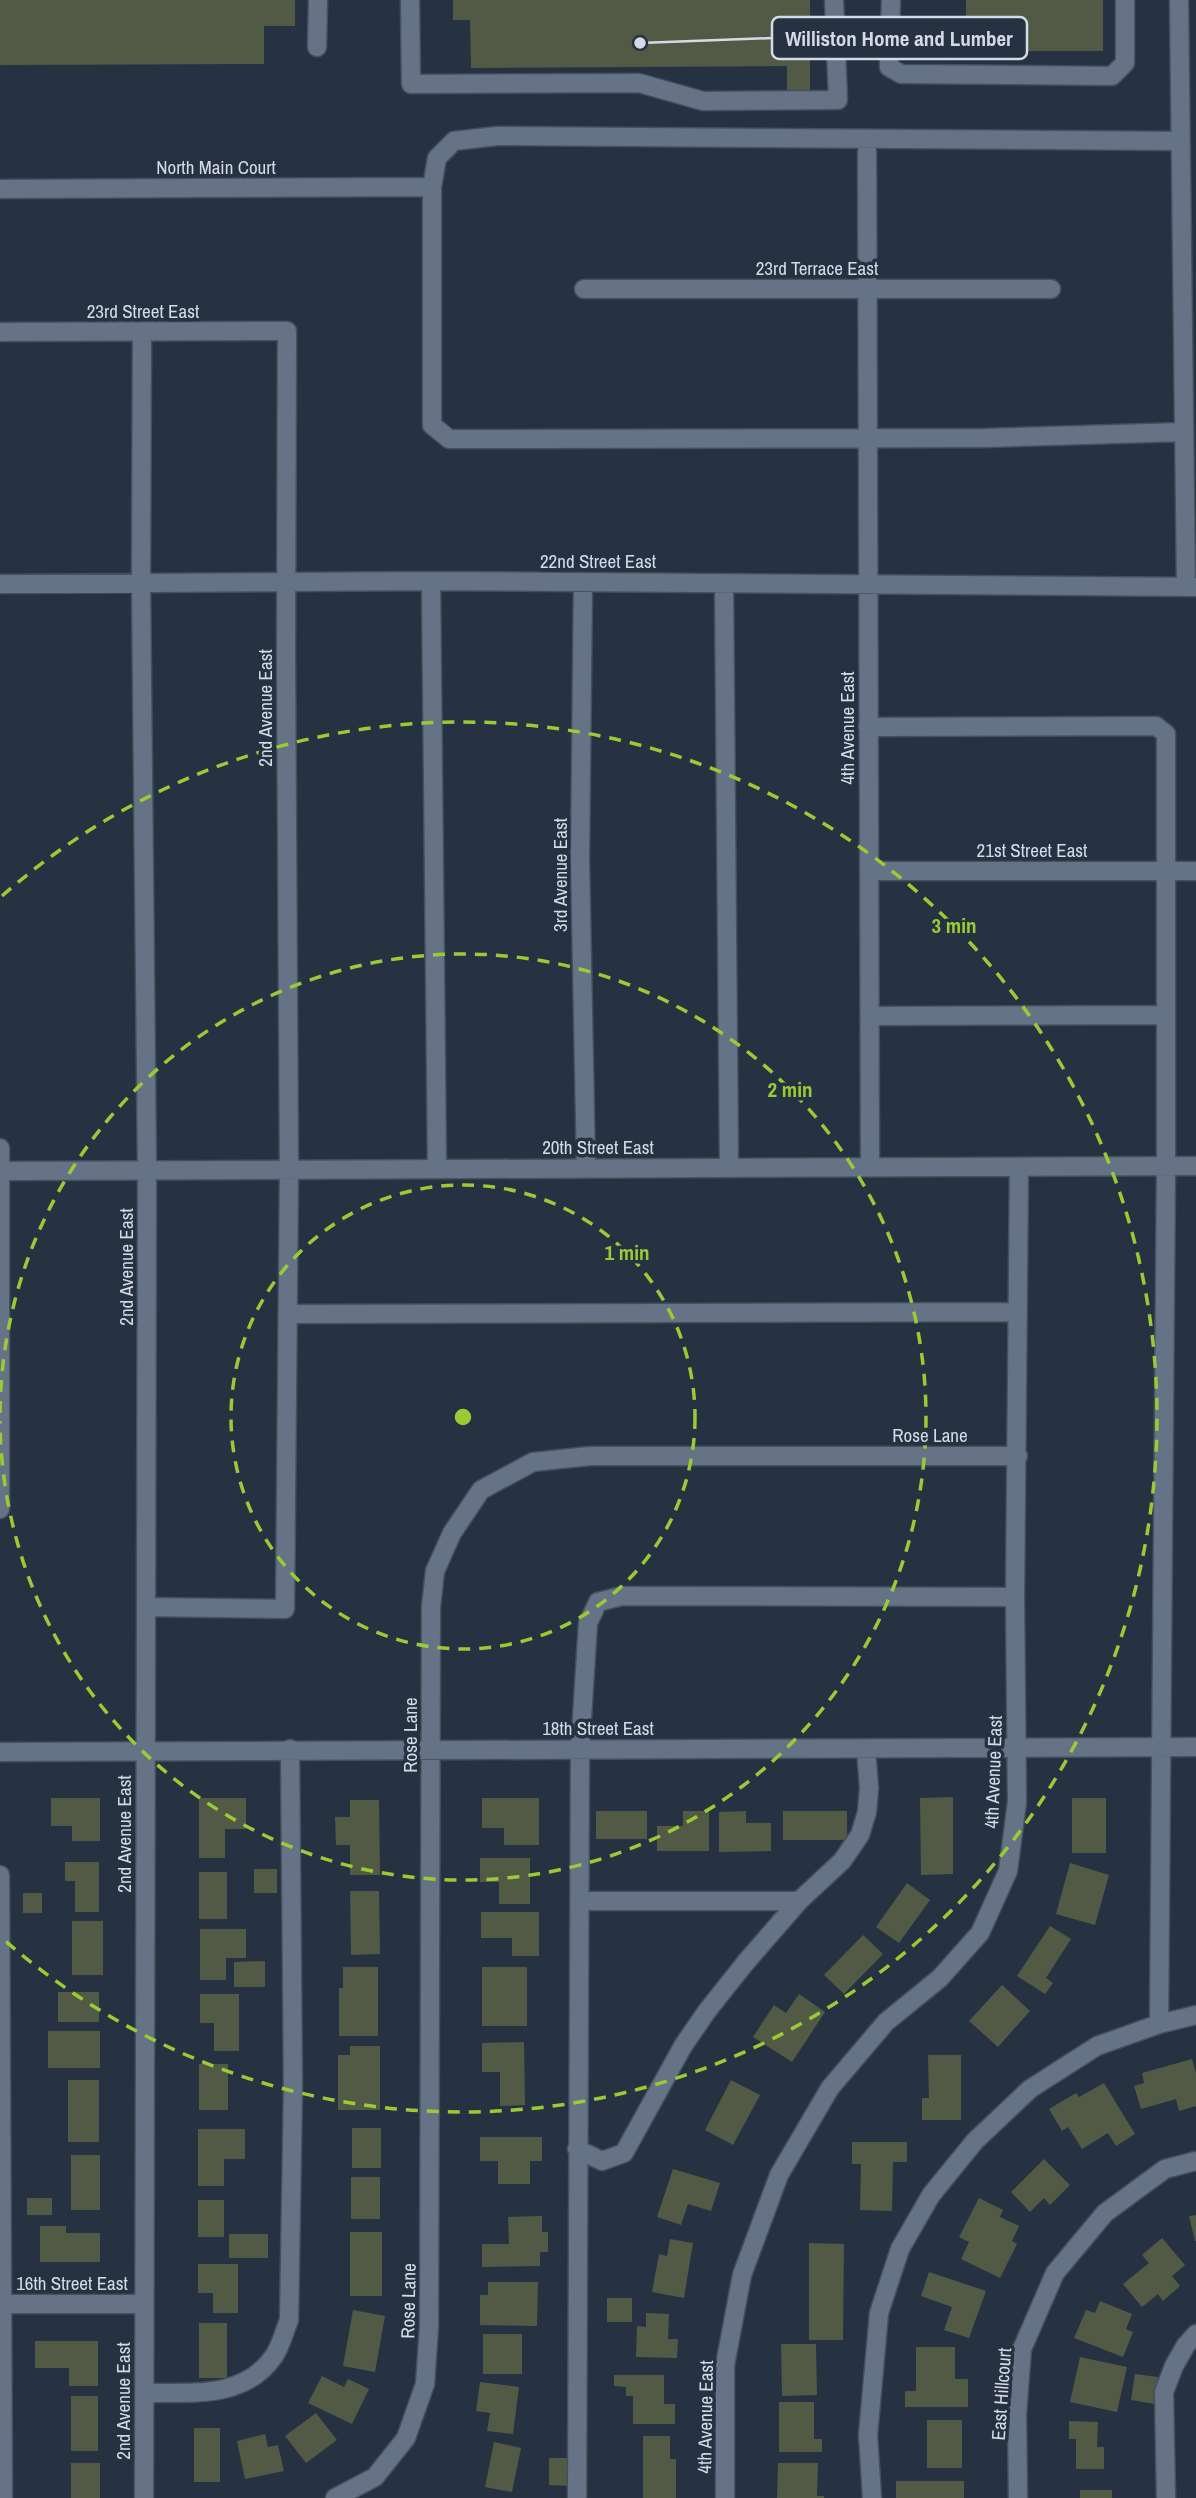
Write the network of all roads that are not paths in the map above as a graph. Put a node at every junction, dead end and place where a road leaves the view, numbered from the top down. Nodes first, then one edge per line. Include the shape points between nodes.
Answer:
1 (318, 0) edge
2 (410, 0) edge
3 (834, 0) edge
4 (891, 0) edge
5 (1125, 0) edge
6 (1180, 0) edge
7 (317, 47) dead end
8 (867, 139) junction
9 (1180, 141) junction
10 (432, 187) junction
11 (0, 189) edge
12 (867, 288) junction
13 (584, 289) dead end
14 (1051, 289) dead end
15 (287, 331) joint
16 (0, 332) edge
17 (142, 333) junction
18 (1183, 432) junction
19 (867, 439) junction
20 (431, 581) junction
21 (288, 582) junction
22 (583, 582) junction
23 (141, 583) junction
24 (724, 583) junction
25 (0, 584) edge
26 (867, 584) junction
27 (1191, 586) edge
28 (868, 727) junction
29 (869, 871) junction
30 (1167, 871) junction
31 (1196, 871) edge
32 (1166, 1015) junction
33 (870, 1016) junction
34 (0, 1149) edge
35 (1166, 1166) junction
36 (1196, 1166) edge
37 (870, 1167) junction
38 (1018, 1167) junction
39 (586, 1168) junction
40 (729, 1168) junction
41 (437, 1169) junction
42 (147, 1170) junction
43 (289, 1170) junction
44 (1, 1171) edge
45 (1018, 1312) junction
46 (289, 1314) junction
47 (1018, 1456) junction
48 (0, 1509) edge
49 (1015, 1597) junction
50 (146, 1607) junction
51 (1161, 1747) junction
52 (1196, 1747) edge
53 (1017, 1748) junction
54 (290, 1749) junction
55 (431, 1749) junction
56 (580, 1749) junction
57 (866, 1749) junction
58 (145, 1751) junction
59 (0, 1752) edge
60 (0, 1875) edge
61 (581, 1901) junction
62 (799, 1901) junction
63 (1196, 2015) edge
64 (1159, 2024) junction
65 (577, 2149) junction
66 (1196, 2161) edge
67 (1, 2304) edge
68 (143, 2304) junction
69 (1196, 2334) edge
70 (144, 2393) junction
71 (3, 2498) edge
72 (144, 2498) edge
73 (335, 2498) edge
74 (578, 2498) edge
75 (725, 2498) edge
76 (872, 2498) edge
77 (1018, 2498) edge
78 (1166, 2498) edge

1 - 7 street
2 - 3 street via 411,84 639,83 703,101 838,100
4 - 5 street via 889,67 901,74 1099,76 1112,76 1125,64
6 - 9 street
8 - 9 street
8 - 10 street via 497,136 454,141 437,158
8 - 12 street, 4th Avenue East
9 - 18 street
10 - 11 street, North Main Court
10 - 19 street via 432,425 449,439
12 - 13 street, 23rd Terrace East
12 - 14 street, 23rd Terrace East
12 - 19 street, 4th Avenue East
15 - 17 street, 23rd Street East
15 - 21 street, 2nd Avenue East
16 - 17 street, 23rd Street East
17 - 23 street, 2nd Avenue East
18 - 19 street
18 - 27 street
19 - 26 street, 4th Avenue East
20 - 21 street, 22nd Street East
20 - 22 street, 22nd Street East
20 - 41 street
21 - 23 street, 22nd Street East
21 - 43 street, 2nd Avenue East
22 - 24 street, 22nd Street East
22 - 39 street, 3rd Avenue East via 580,860
23 - 25 street, 22nd Street East
23 - 42 street, 2nd Avenue East
24 - 26 street, 22nd Street East
24 - 40 street
26 - 27 street, 22nd Street East
26 - 28 street, 4th Avenue East
28 - 29 street, 4th Avenue East
28 - 30 street via 1156,726 1166,734
29 - 30 street, 21st Street East
29 - 33 street, 4th Avenue East
30 - 31 street, 21st Street East
30 - 32 street
32 - 33 street
32 - 35 street
33 - 37 street, 4th Avenue East
34 - 44 street
35 - 36 street, 20th Street East
35 - 38 street, 20th Street East
35 - 51 street
37 - 38 street, 20th Street East
37 - 40 street, 20th Street East
38 - 45 street, 4th Avenue East
39 - 40 street, 20th Street East
39 - 41 street, 20th Street East
41 - 43 street, 20th Street East
42 - 43 street, 20th Street East
42 - 44 street, 20th Street East
42 - 50 street, 2nd Avenue East
43 - 46 street, 2nd Avenue East
44 - 48 street
45 - 46 street
45 - 47 street, 4th Avenue East
46 - 50 street, 2nd Avenue East via 285,1609
47 - 49 street, 4th Avenue East
47 - 55 street, Rose Lane via 590,1456 533,1462 481,1490 452,1533 435,1571
49 - 53 street, 4th Avenue East
49 - 56 street via 622,1596 598,1602 588,1623
50 - 58 street, 2nd Avenue East
51 - 52 street, 18th Street East
51 - 53 street, 18th Street East
51 - 64 street
53 - 57 street, 18th Street East
53 - 75 street, 4th Avenue East via 1017,1802 1008,1871 980,1933 940,1978 886,2022 830,2088 779,2175 742,2275 725,2365
54 - 55 street, 18th Street East
54 - 58 street, 18th Street East
54 - 70 street via 293,2088 289,2320 274,2356 247,2382 215,2392
55 - 56 street, 18th Street East
55 - 73 street, Rose Lane via 425,2384 406,2438 375,2477
56 - 57 street, 18th Street East
56 - 61 street
57 - 62 street via 869,1788 860,1835 842,1861
58 - 59 street, 18th Street East
58 - 68 street, 2nd Avenue East
60 - 67 street
61 - 62 street
61 - 65 street
62 - 65 street via 707,2011 624,2153 602,2161
63 - 64 street
64 - 76 street via 1097,2046 1030,2089 975,2141 931,2195 900,2249 879,2313 869,2435
65 - 74 street
66 - 77 street, East Hillcourt via 1164,2169 1105,2213 1055,2273 1021,2349
67 - 68 street, 16th Street East
67 - 71 street
68 - 70 street, 2nd Avenue East
69 - 78 street via 1174,2365 1164,2392
70 - 72 street, 2nd Avenue East

